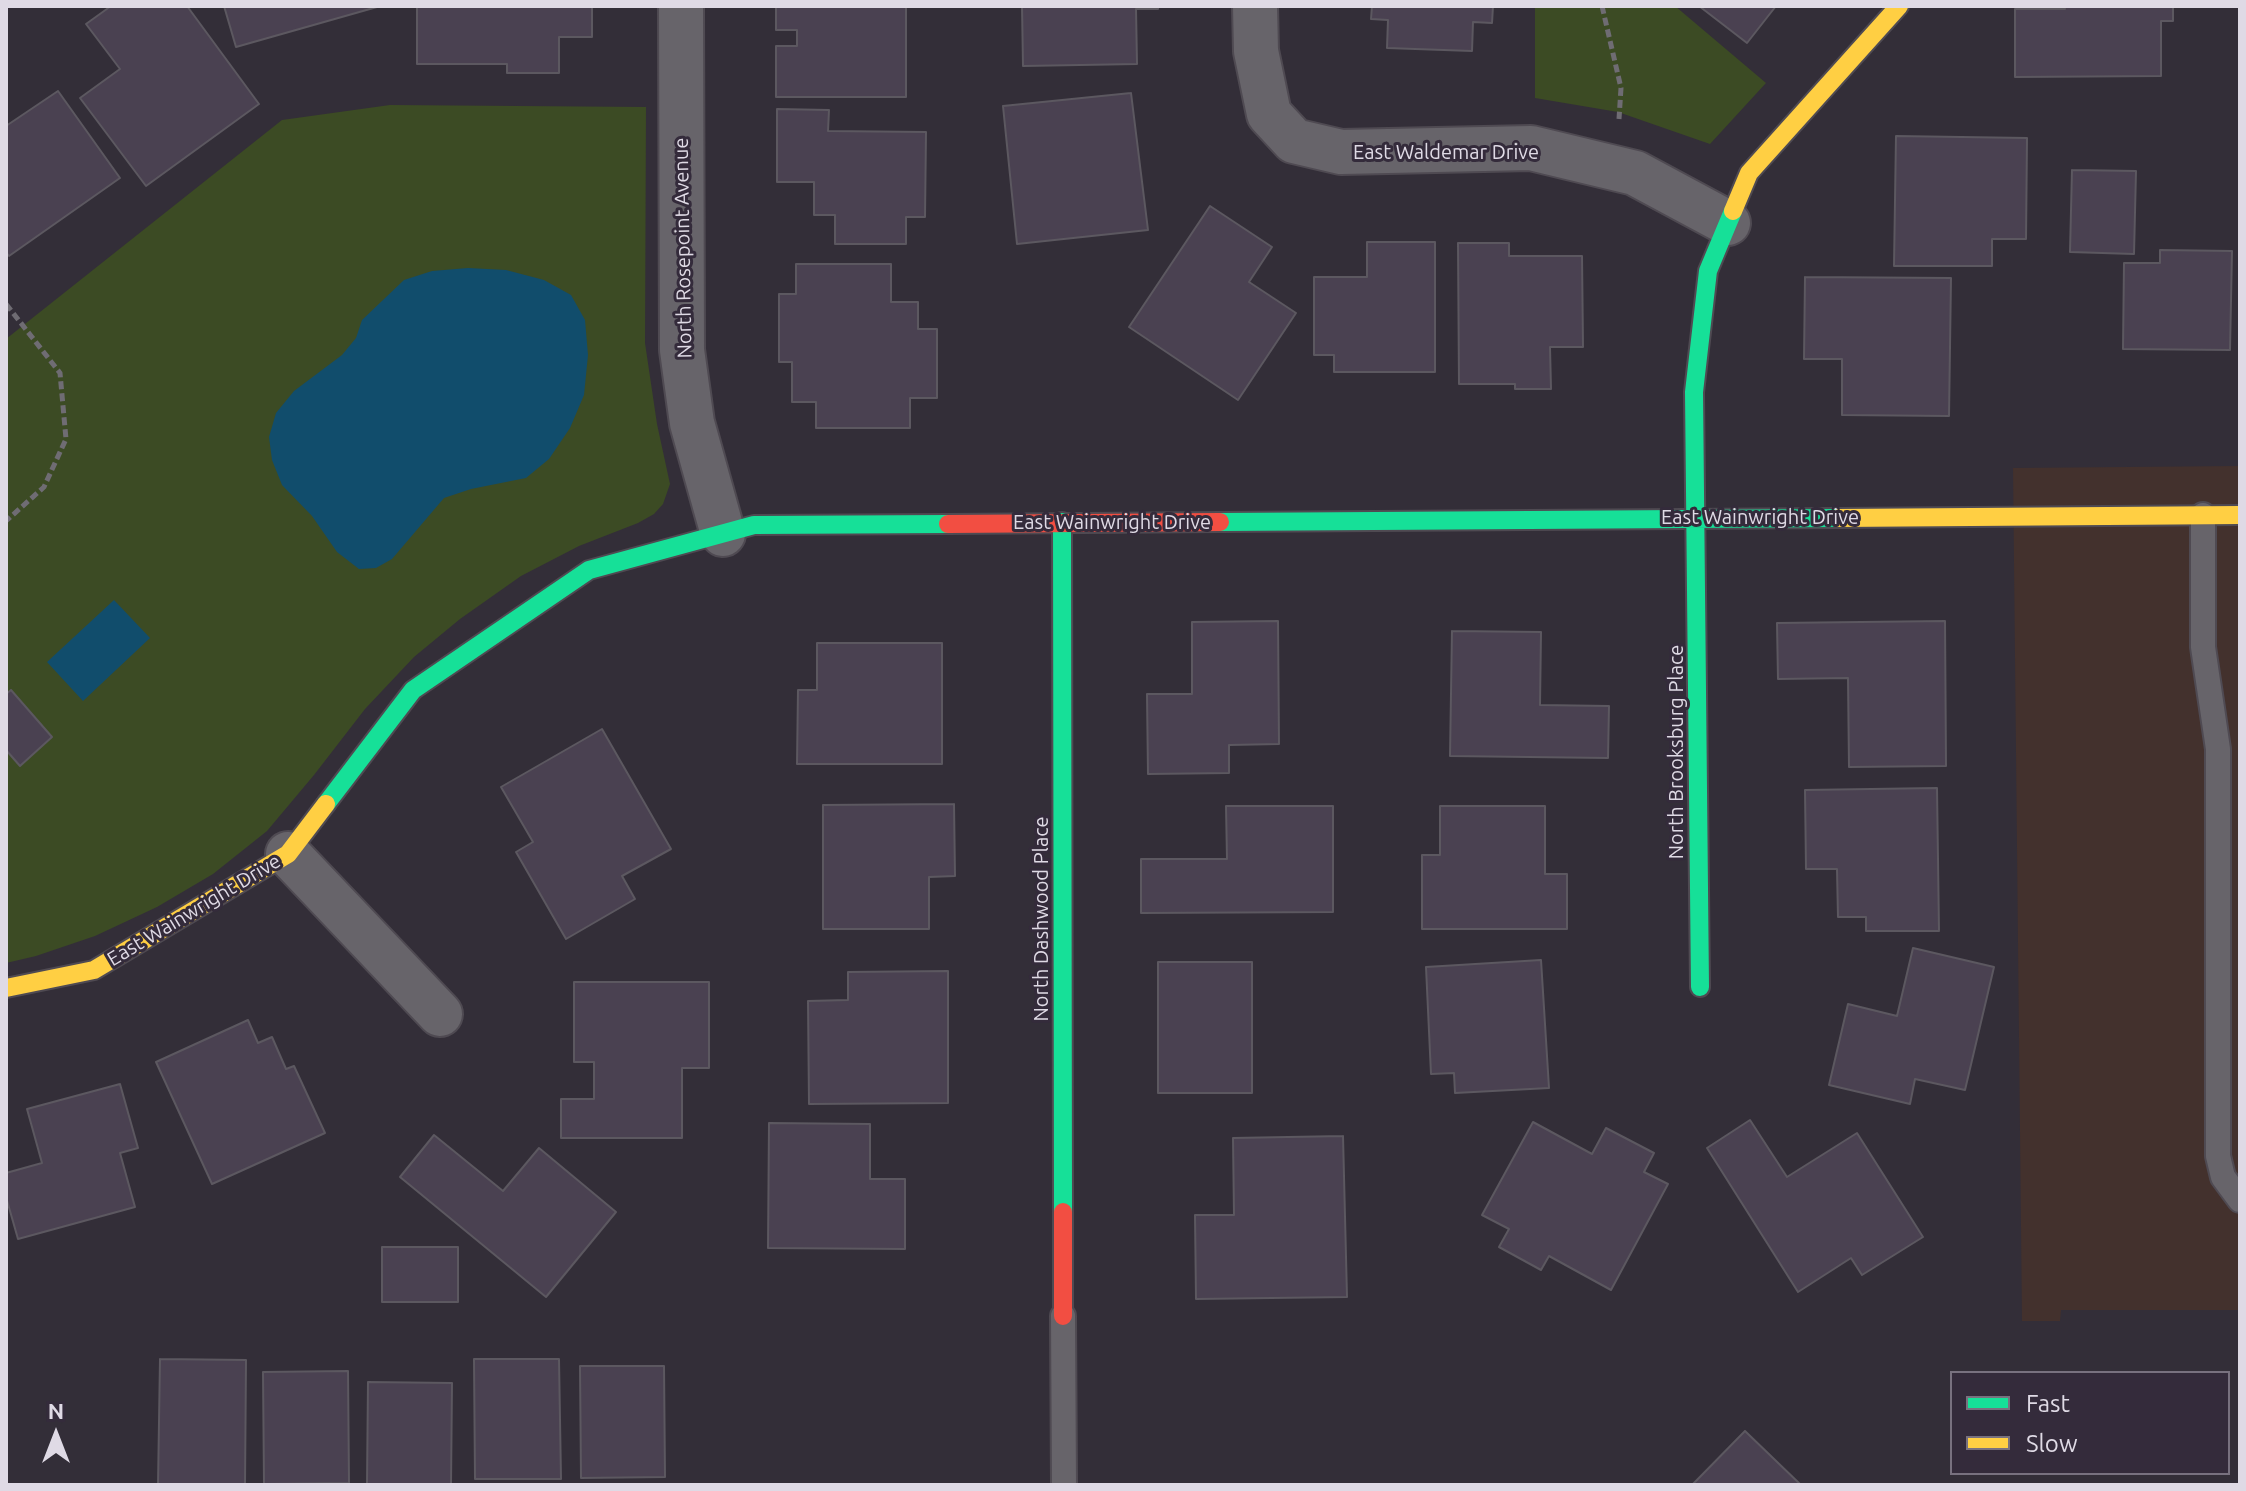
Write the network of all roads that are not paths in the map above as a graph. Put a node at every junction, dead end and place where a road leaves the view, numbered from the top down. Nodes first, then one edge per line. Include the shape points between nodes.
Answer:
1 (681, 6) edge
2 (1255, 6) edge
3 (1899, 6) edge
4 (1728, 223) junction
5 (2203, 515) junction
6 (2240, 515) edge
7 (1697, 517) junction
8 (1062, 522) junction
9 (723, 534) junction
10 (2229, 749) edge
11 (288, 854) junction
12 (1700, 987) dead end
13 (6, 988) edge
14 (440, 1014) dead end
15 (2240, 1200) edge
16 (1063, 1316) joint
17 (1064, 1485) edge

1 - 9 street, North Rosepoint Avenue via 682,350 692,423
2 - 4 street, East Waldemar Drive via 1256,51 1269,114 1294,141 1341,152 1531,148 1635,173
3 - 4 street, North Brooksburg Place via 1749,173
4 - 7 street, North Brooksburg Place via 1708,271 1694,392
5 - 6 street, East Wainwright Drive
5 - 7 street, East Wainwright Drive
5 - 10 lane via 2203,647
7 - 8 street, East Wainwright Drive
7 - 12 street, North Brooksburg Place
8 - 9 street, East Wainwright Drive via 754,525
8 - 16 street, North Dashwood Place
9 - 11 street, East Wainwright Drive via 589,570 413,690
10 - 15 lane via 2218,1156 2223,1177
11 - 13 street, East Wainwright Drive via 94,970
11 - 14 street, East Wainwright Drive
16 - 17 lane

